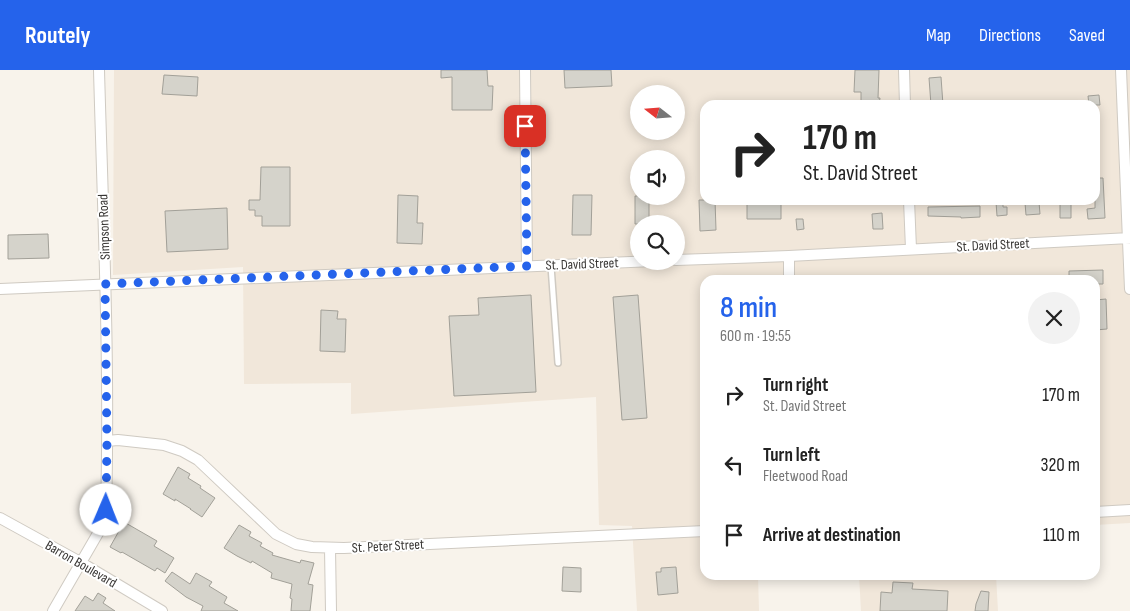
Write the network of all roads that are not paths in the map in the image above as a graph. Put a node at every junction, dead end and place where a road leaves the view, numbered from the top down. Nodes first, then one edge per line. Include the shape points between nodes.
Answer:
1 (99, 70) edge
2 (525, 70) edge
3 (904, 70) edge
4 (1121, 70) edge
5 (905, 100) edge
6 (909, 205) edge
7 (1129, 238) edge
8 (911, 249) junction
9 (789, 256) junction
10 (685, 260) edge
11 (630, 262) edge
12 (527, 266) junction
13 (551, 266) junction
14 (789, 275) edge
15 (105, 284) junction
16 (0, 289) edge
17 (1130, 289) edge
18 (558, 363) dead end
19 (107, 441) junction
20 (1130, 510) edge
21 (1100, 512) edge
22 (0, 518) edge
23 (700, 531) edge
24 (330, 548) junction
25 (80, 562) junction
26 (53, 611) edge
27 (162, 611) edge
28 (331, 611) edge

1 - 15 street, Simpson Road
2 - 12 street
3 - 5 street
4 - 7 street
6 - 8 street
7 - 8 street, St. David Street
7 - 17 street
8 - 9 street, St. David Street
9 - 10 street, St. David Street
9 - 14 street
11 - 13 street, St. David Street
12 - 13 street, St. David Street
12 - 15 street, St. David Street
13 - 18 lane
15 - 16 street, St. David Street
15 - 19 street, Simpson Road
19 - 24 street, St. Peter Street via 164,445 182,451 198,460 276,534 296,544
19 - 25 street, Simpson Road via 105,517
20 - 21 street
22 - 25 street, Barron Boulevard
23 - 24 street, St. Peter Street
24 - 28 street
25 - 26 street, Simpson Road
25 - 27 street, Barron Boulevard

